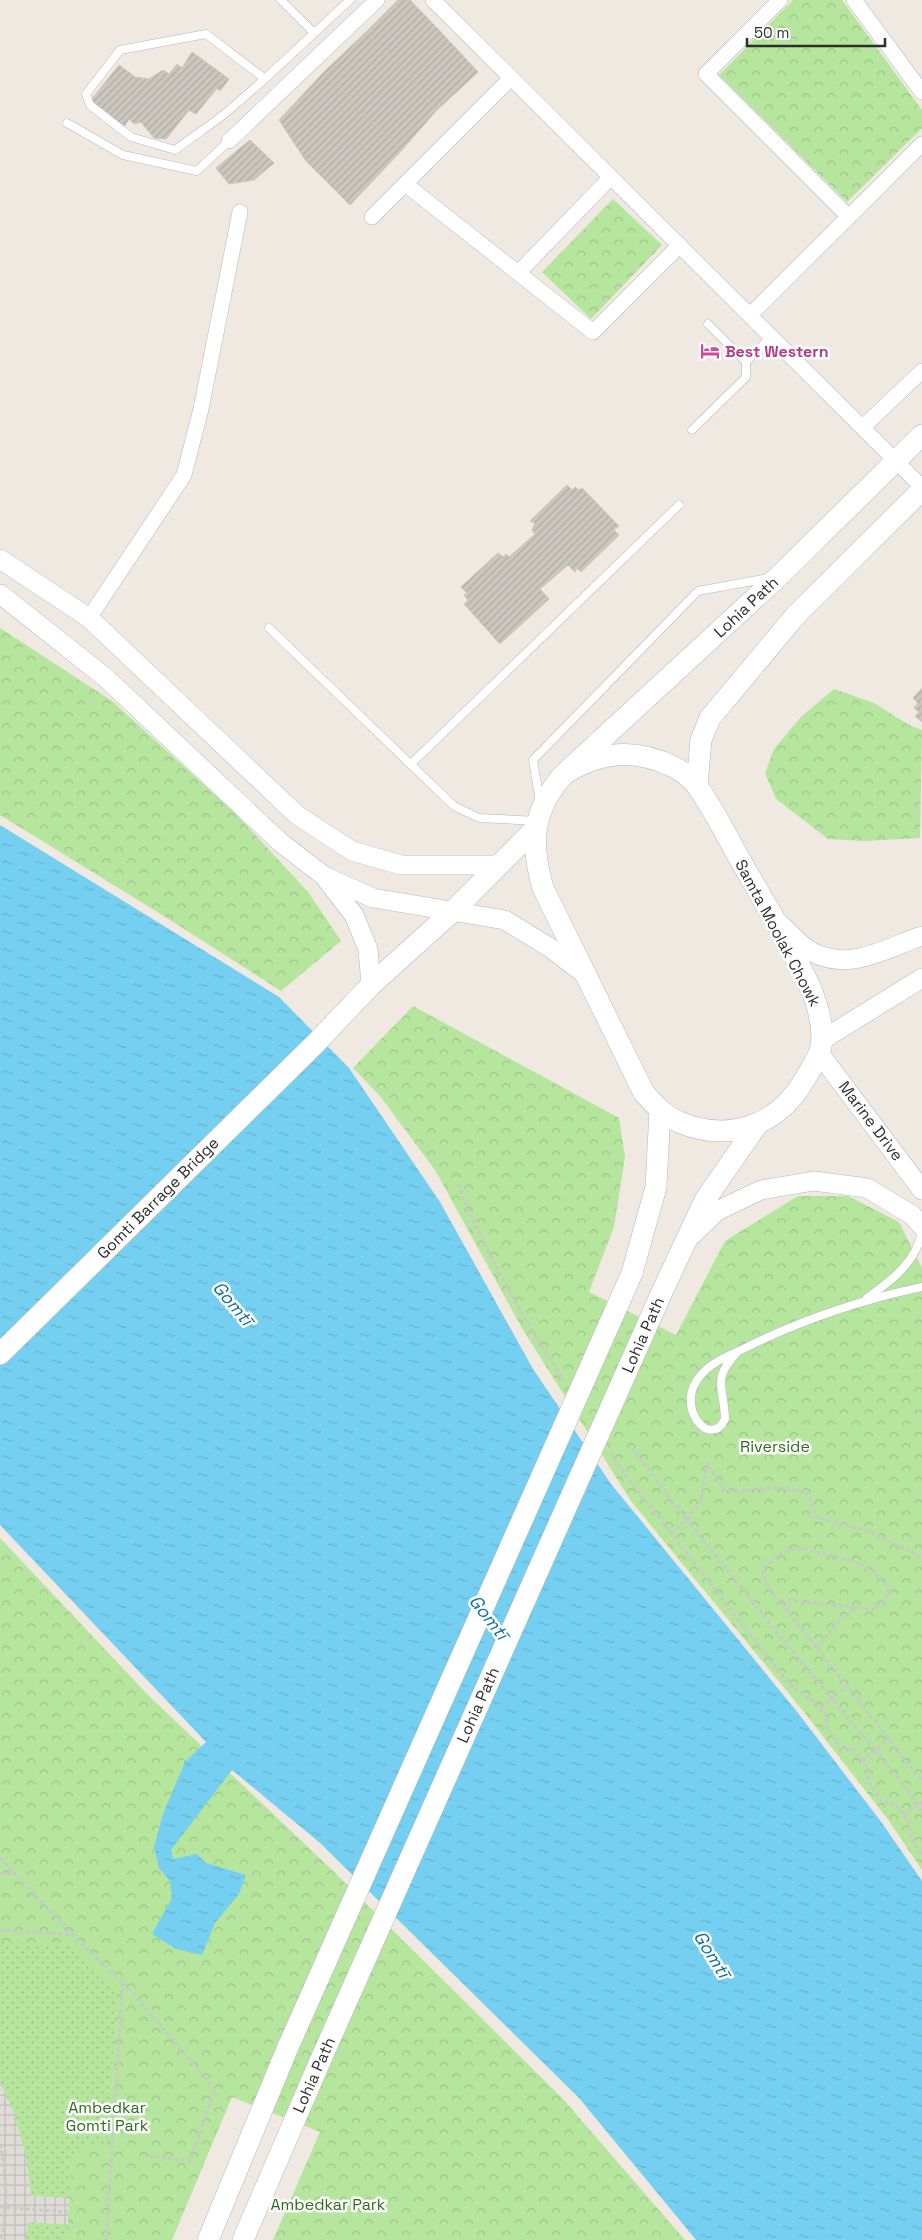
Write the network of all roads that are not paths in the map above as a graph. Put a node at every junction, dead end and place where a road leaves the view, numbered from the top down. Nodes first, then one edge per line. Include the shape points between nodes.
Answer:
1 (281, 0) edge
2 (350, 0) edge
3 (377, 0) edge
4 (433, 0) edge
5 (780, 0) edge
6 (854, 0) edge
7 (314, 33) junction
8 (264, 78) junction
9 (511, 78) junction
10 (922, 92) edge
11 (67, 123) dead end
12 (229, 141) joint
13 (922, 144) edge
14 (611, 177) junction
15 (405, 184) junction
16 (240, 212) dead end
17 (372, 217) dead end
18 (849, 217) junction
19 (680, 245) junction
20 (518, 273) junction
21 (750, 315) junction
22 (708, 324) dead end
23 (771, 336) junction
24 (746, 362) junction
25 (922, 371) edge
26 (863, 427) junction
27 (692, 430) dead end
28 (922, 435) edge
29 (896, 460) junction
30 (922, 489) edge
31 (679, 505) dead end
32 (0, 559) edge
33 (780, 576) junction
34 (0, 594) edge
35 (89, 618) junction
36 (269, 628) dead end
37 (411, 764) junction
38 (564, 774) junction
39 (696, 785) junction
40 (538, 820) junction
41 (500, 865) junction
42 (324, 876) junction
43 (453, 911) junction
44 (773, 918) junction
45 (922, 936) edge
46 (583, 974) junction
47 (922, 978) edge
48 (371, 985) junction
49 (820, 1046) junction
50 (660, 1110) junction
51 (758, 1125) junction
52 (922, 1190) edge
53 (922, 1228) edge
54 (686, 1241) junction
55 (922, 1287) edge
56 (861, 1302) junction
57 (737, 1352) junction
58 (0, 1354) edge
59 (208, 2240) edge
60 (243, 2240) edge

1 - 7 lane
2 - 7 lane
3 - 12 street
4 - 9 street
5 - 18 street via 706,74
6 - 10 street
7 - 8 lane
8 - 8 lane via 206,34 120,50 86,94 90,105 131,138 175,150
9 - 14 street
9 - 15 street
11 - 12 lane via 123,155 197,171
13 - 18 street
14 - 19 street
14 - 20 street
15 - 17 street
15 - 20 street
16 - 35 street via 201,409 184,475
18 - 21 street
19 - 20 street via 593,332
19 - 21 street
21 - 23 street
22 - 24 lane
23 - 24 lane
23 - 26 street
24 - 27 lane via 746,378
25 - 26 street
26 - 29 street
28 - 29 main road, Lohia Path
29 - 30 street
29 - 33 main road, Lohia Path
30 - 39 main road via 796,615 710,718 702,740
31 - 37 lane
32 - 35 street
33 - 38 main road, Lohia Path
33 - 40 lane via 698,591 533,760
34 - 42 street via 106,678 280,842
35 - 41 street via 297,815 352,851 401,865
36 - 37 lane
37 - 40 lane via 454,806 479,818
38 - 39 main road, Samta Moolak Chowk via 607,754 629,755 676,768
38 - 40 main road, Samta Moolak Chowk via 553,786
39 - 44 main road, Samta Moolak Chowk
40 - 41 main road, Gomti Barrage Bridge
40 - 46 main road, Samta Moolak Chowk via 536,858 543,888
41 - 43 main road, Gomti Barrage Bridge
42 - 43 street via 372,898
42 - 48 street via 354,915 368,949
43 - 46 street via 505,920 552,949
43 - 48 main road, Gomti Barrage Bridge
44 - 45 street via 810,951 842,960 868,957
44 - 49 main road, Samta Moolak Chowk via 810,986 820,1014
46 - 50 main road, Samta Moolak Chowk via 632,1073
47 - 49 street
48 - 58 main road, Gomti Barrage Bridge
49 - 51 main road, Samta Moolak Chowk via 798,1090 782,1108
49 - 52 street, Marine Drive
50 - 51 main road, Samta Moolak Chowk via 678,1122 699,1127 728,1131
50 - 59 main road, Lohia Path, bridge via 656,1187 632,1273 288,2048
51 - 54 main road, Lohia Path via 705,1200
53 - 54 street via 912,1215 867,1188 814,1181 761,1190 717,1212
53 - 56 lane via 918,1247 904,1268
54 - 60 main road, Lohia Path, bridge
55 - 56 lane
56 - 57 lane via 762,1339
57 - 57 lane via 725,1365 720,1379 725,1419 718,1428 707,1430 692,1410 691,1388 710,1366

